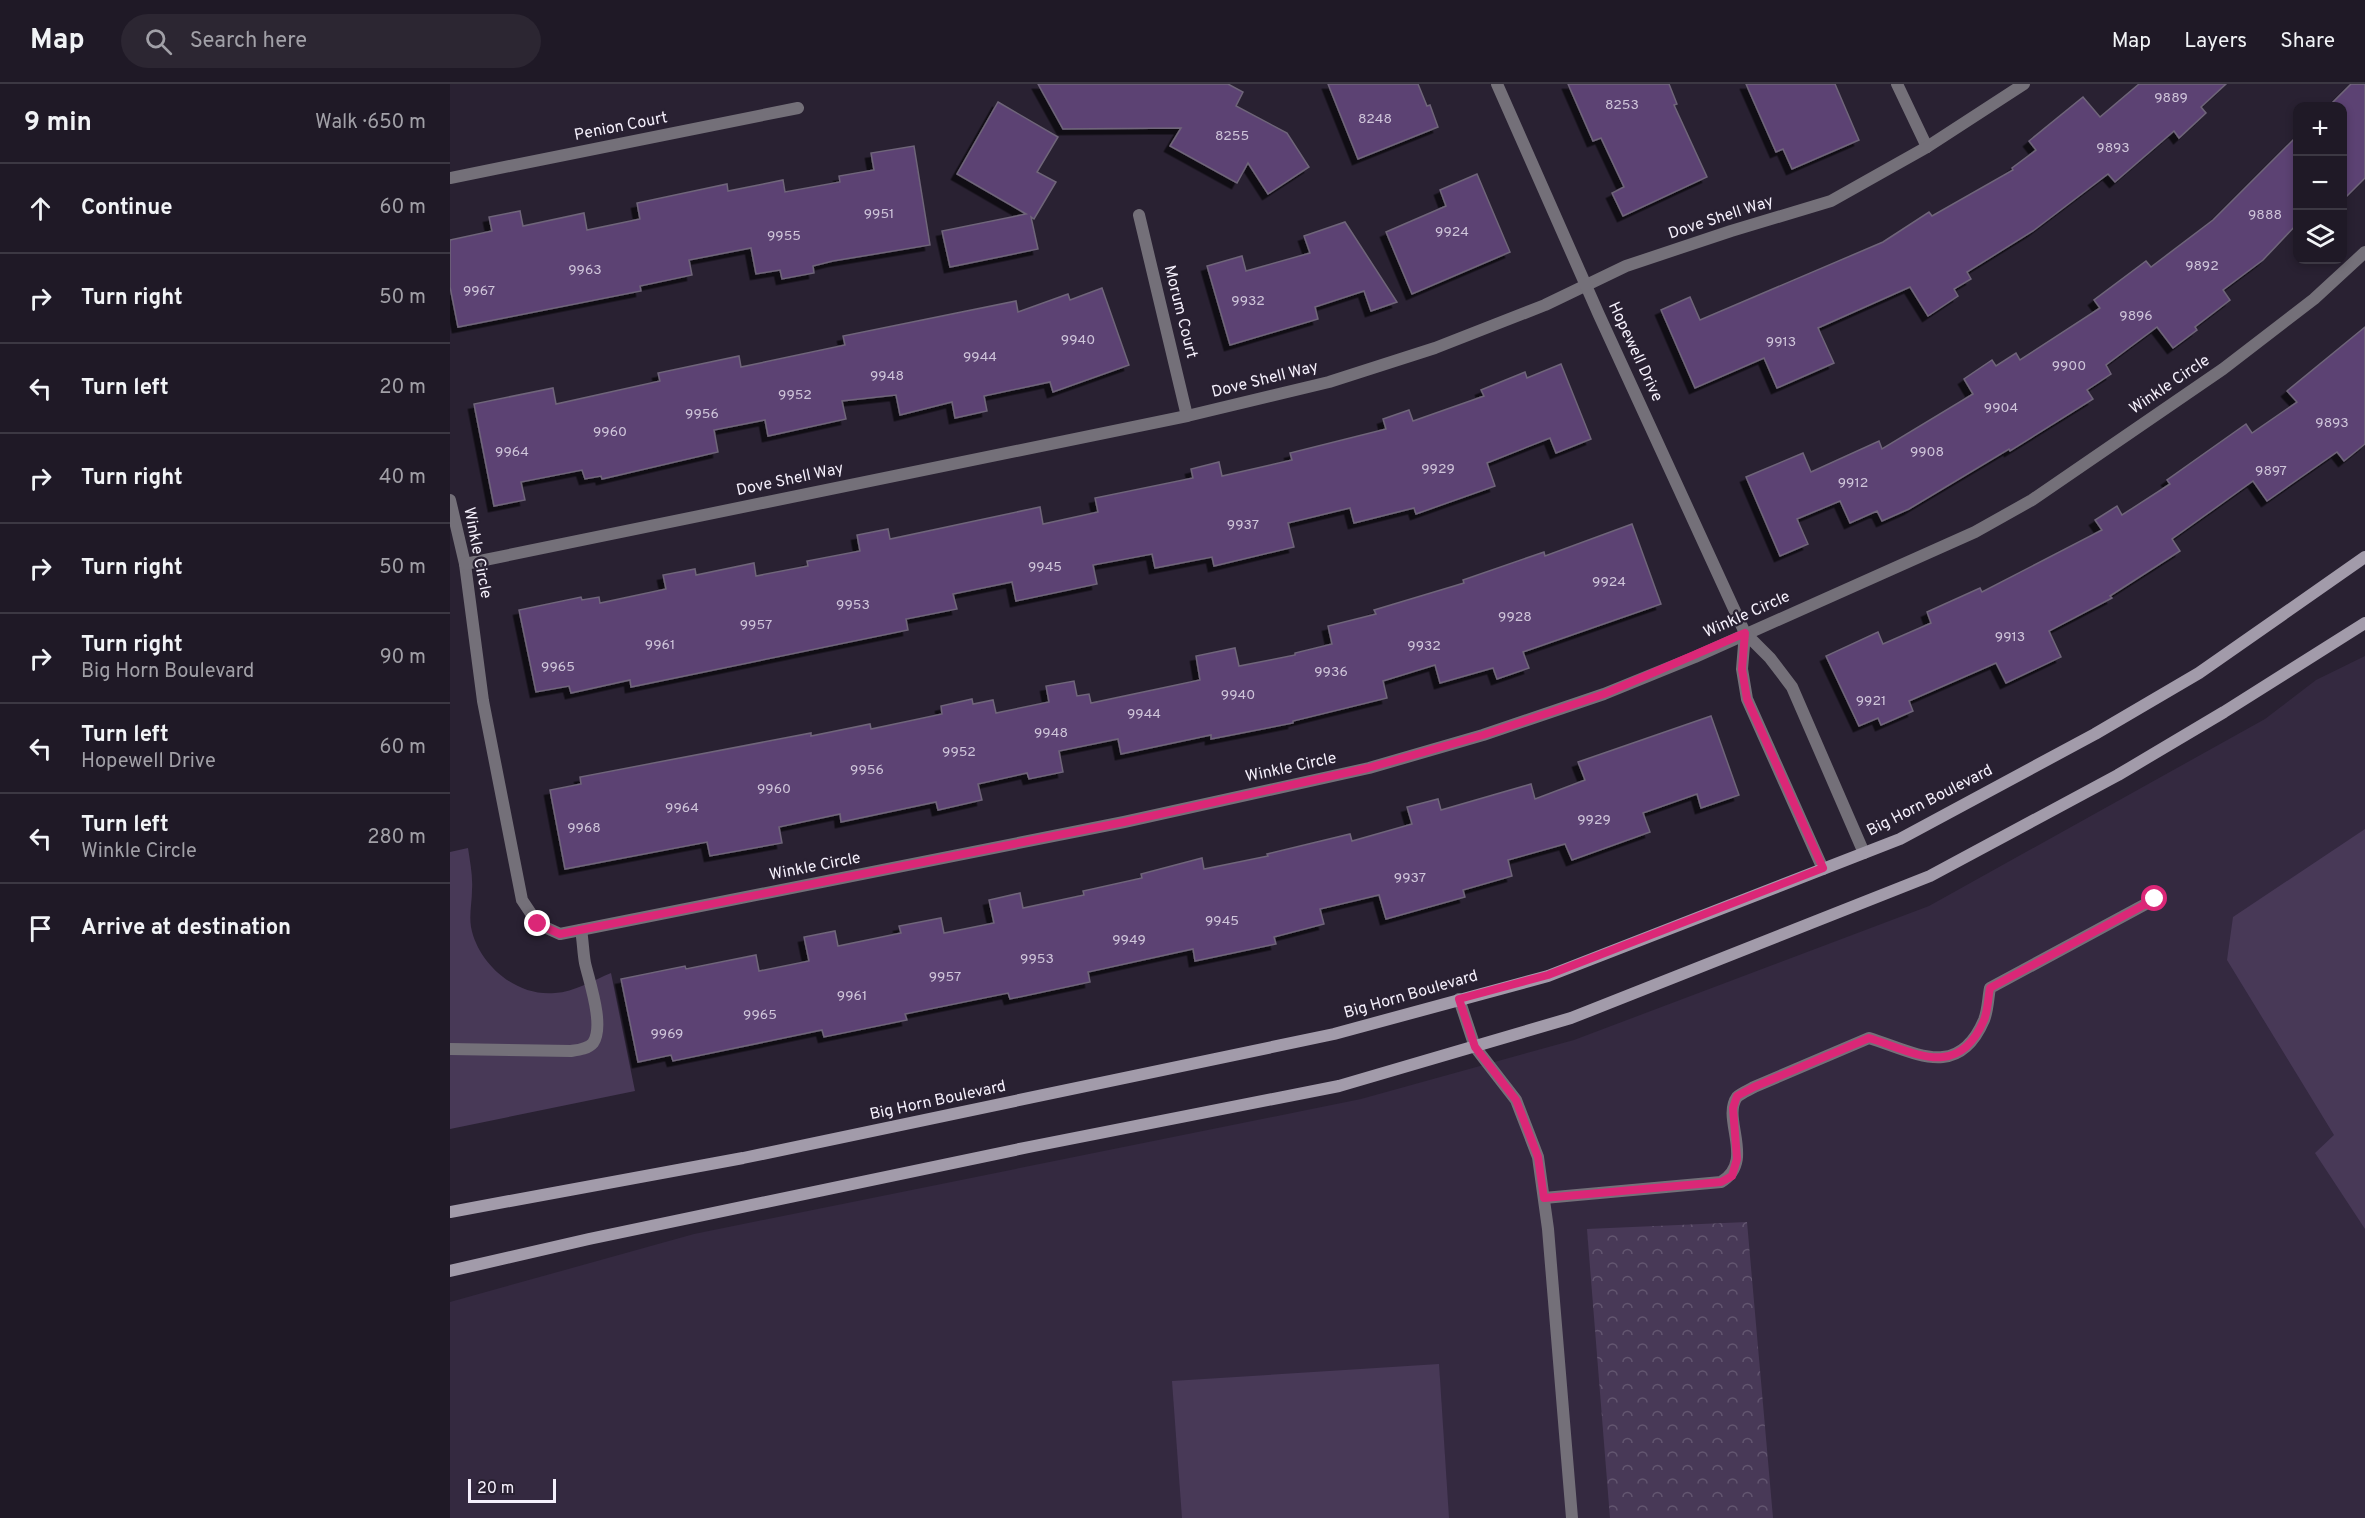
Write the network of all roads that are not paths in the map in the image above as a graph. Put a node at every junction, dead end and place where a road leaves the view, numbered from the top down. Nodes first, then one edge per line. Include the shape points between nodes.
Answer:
1 (1497, 84) edge
2 (1897, 84) edge
3 (2024, 84) edge
4 (798, 108) dead end
5 (1927, 147) junction
6 (450, 178) edge
7 (1139, 215) dead end
8 (2365, 252) edge
9 (1586, 285) junction
10 (1187, 416) junction
11 (450, 500) edge
12 (2365, 557) edge
13 (465, 564) junction
14 (2365, 623) edge
15 (1745, 633) junction
16 (1864, 853) junction
17 (1823, 868) junction
18 (2155, 899) dead end
19 (581, 930) junction
20 (1459, 999) junction
21 (1475, 1047) junction
22 (450, 1049) edge
23 (1544, 1198) junction
24 (450, 1212) edge
25 (450, 1271) edge
26 (1572, 1518) edge

1 - 9 street, Hopewell Drive
2 - 5 street
3 - 5 street, Dove Shell Way
4 - 6 street, Penion Court
5 - 9 street, Dove Shell Way via 1831,201 1626,266
7 - 10 street, Morum Court
8 - 15 street, Winkle Circle via 2314,299 2223,369 2032,500 1975,532
9 - 10 street, Dove Shell Way via 1435,348 1329,382
9 - 15 street, Hopewell Drive
10 - 13 street, Dove Shell Way
11 - 13 street, Winkle Circle
12 - 16 main road, Big Horn Boulevard via 2190,678 2095,734 1910,833
13 - 19 street, Winkle Circle via 483,701 522,900 538,924 560,934
14 - 21 main road via 2118,775 1930,876 1571,1018
15 - 16 street, Hopewell Drive via 1792,687
15 - 17 street, Hopewell Drive via 1742,669 1747,699
15 - 19 street, Winkle Circle via 1604,694 1368,768 1124,822
16 - 17 main road, Big Horn Boulevard
17 - 20 main road, Big Horn Boulevard via 1548,975
18 - 23 street via 1990,988 1985,1018 1974,1039 1957,1054 1923,1057 1869,1038 1737,1096 1733,1108 1737,1159 1732,1176 1721,1182
19 - 22 street via 596,1015 593,1043 571,1051
20 - 21 street
20 - 24 main road, Big Horn Boulevard via 1334,1034 1033,1099
21 - 23 street via 1516,1100 1538,1157
21 - 25 main road via 1339,1086 1029,1147
23 - 26 street

